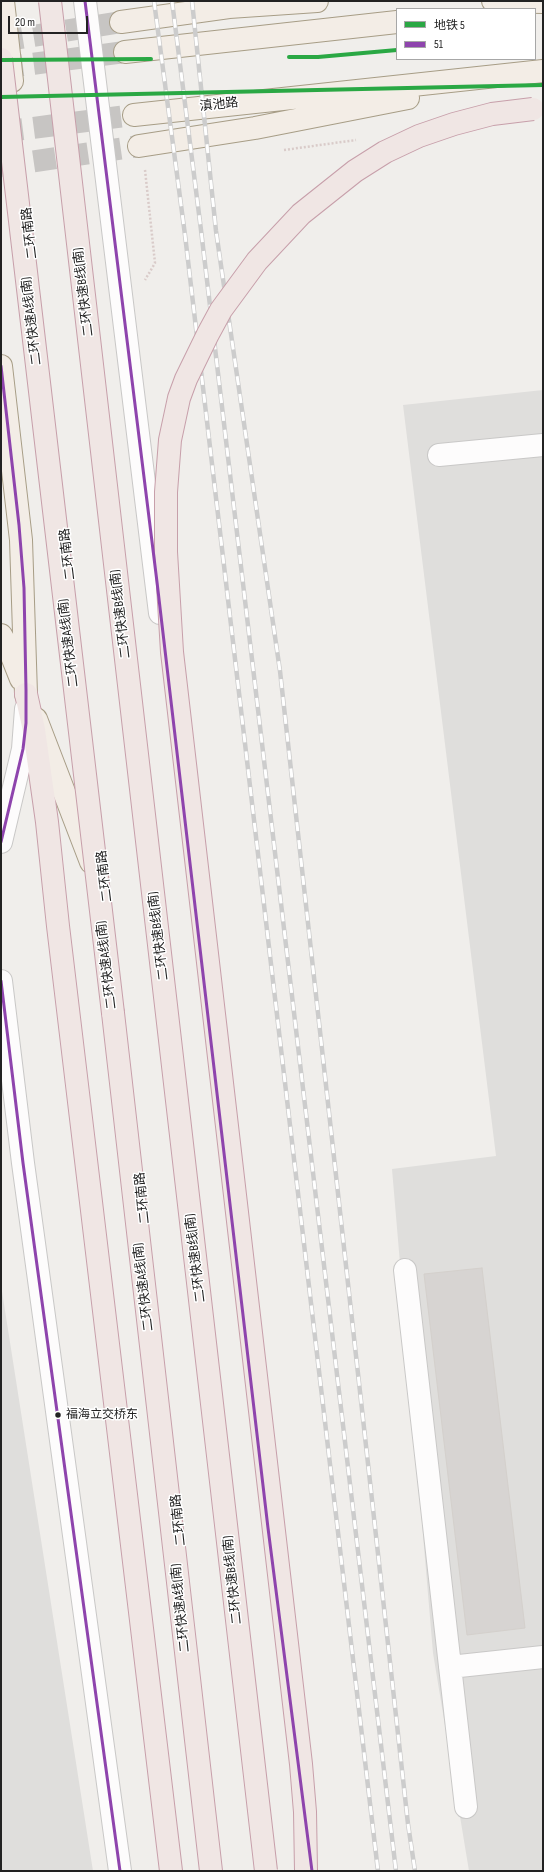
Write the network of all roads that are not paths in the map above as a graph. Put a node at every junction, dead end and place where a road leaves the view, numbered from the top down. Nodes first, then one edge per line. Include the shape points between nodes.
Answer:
1 (3, 1) edge
2 (42, 1) edge
3 (50, 1) edge
4 (84, 1) edge
5 (317, 1) edge
6 (493, 1) edge
7 (543, 2) edge
8 (121, 22) tunnel mouth
9 (396, 22) edge
10 (125, 52) tunnel mouth
11 (1, 59) edge
12 (543, 73) edge
13 (543, 108) edge
14 (134, 115) tunnel mouth
15 (139, 146) tunnel mouth
16 (1, 366) edge
17 (543, 445) edge
18 (439, 454) dead end
19 (1, 635) edge
20 (26, 694) junction
21 (1, 842) edge
22 (112, 935) junction
23 (1, 982) edge
24 (405, 1270) dead end
25 (543, 1658) edge
26 (450, 1667) junction
27 (301, 1764) junction
28 (466, 1807) dead end
29 (120, 1871) edge
30 (171, 1871) edge
31 (211, 1871) edge
32 (219, 1871) edge
33 (258, 1871) edge
34 (266, 1871) edge
35 (306, 1871) edge
36 (313, 1871) edge

1 - 22 main road, 二环南路
2 - 33 main road
3 - 34 highway, 二环快速B线(南), bridge
4 - 36 street via 158,590 270,1543
5 - 8 main road via 229,7
6 - 7 main road
9 - 10 main road
11 - 31 highway, 二环快速A线(南), bridge
12 - 14 main road, 滇池路
12 - 15 main road via 255,128
13 - 27 highway, bridge via 492,114 418,136 355,170 301,214 257,261 218,316 186,378 170,440 166,544 172,652
16 - 20 main road via 21,540
17 - 18 street
19 - 20 main road via 19,671
20 - 21 street via 23,750
20 - 22 main road via 88,853
20 - 30 highway via 41,775
22 - 32 main road, 二环南路
23 - 29 street via 23,1163
24 - 26 street
25 - 26 street
26 - 28 street
27 - 35 highway, bridge
27 - 36 highway, bridge

